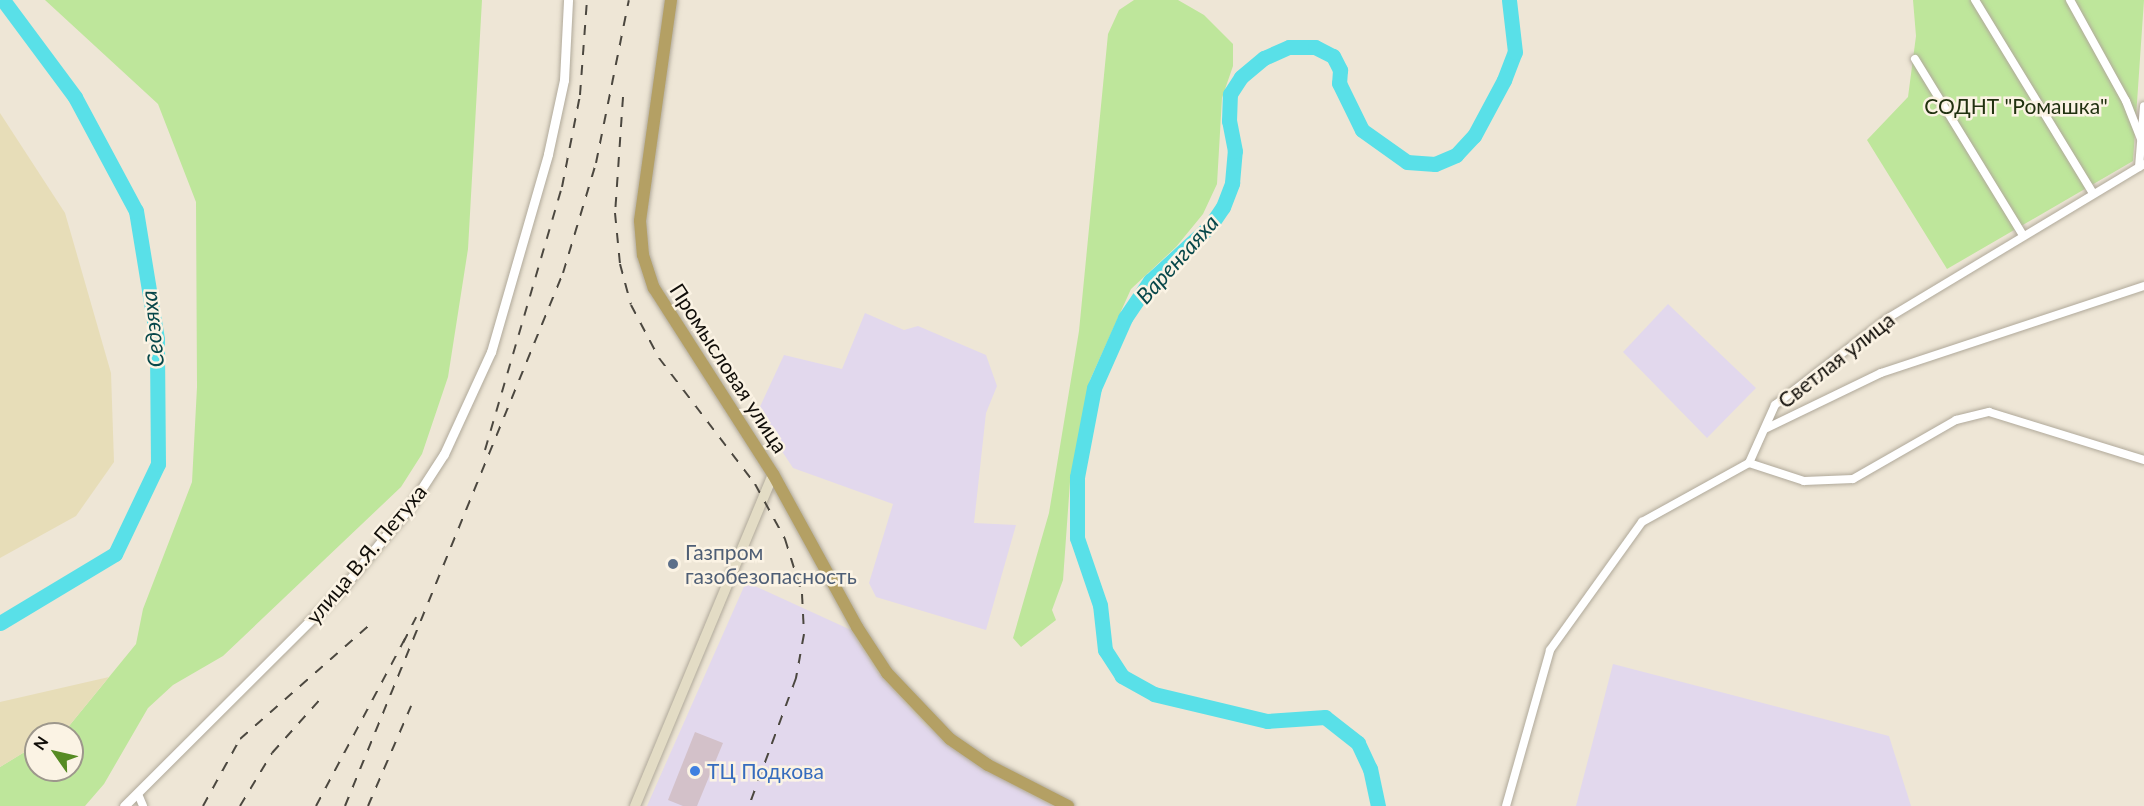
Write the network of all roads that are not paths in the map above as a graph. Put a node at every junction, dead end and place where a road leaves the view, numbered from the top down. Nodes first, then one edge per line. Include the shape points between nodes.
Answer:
1 (568, 0) edge
2 (671, 0) edge
3 (1975, 0) edge
4 (2070, 0) edge
5 (1915, 59) dead end
6 (2144, 106) edge
7 (2141, 139) junction
8 (2141, 165) edge
9 (2093, 193) junction
10 (2023, 235) junction
11 (2144, 286) edge
12 (1765, 429) junction
13 (2144, 460) edge
14 (1749, 463) junction
15 (773, 474) junction
16 (138, 794) junction
17 (124, 806) edge
18 (143, 806) edge
19 (635, 806) edge
20 (1068, 806) edge
21 (1506, 806) edge

1 - 16 street, улица В.Я. Петуха via 561,102 530,221 491,352 444,454 403,515 340,591
2 - 15 highway, Промысловая улица via 641,203 643,255 669,313
3 - 9 street
4 - 7 street via 2126,101
5 - 10 street
6 - 7 street
7 - 8 street
8 - 9 street, Светлая улица
9 - 10 street, Светлая улица
10 - 12 street, Светлая улица via 1888,318 1794,388 1775,405
11 - 12 street via 1881,373
12 - 14 street, Светлая улица
13 - 14 street via 1989,412 1956,420 1853,479 1804,482
14 - 21 street via 1642,522 1556,639
15 - 19 main road, Промысловая улица
15 - 20 highway via 857,627 919,710 970,754
16 - 17 street, улица В.Я. Петуха
16 - 18 street

